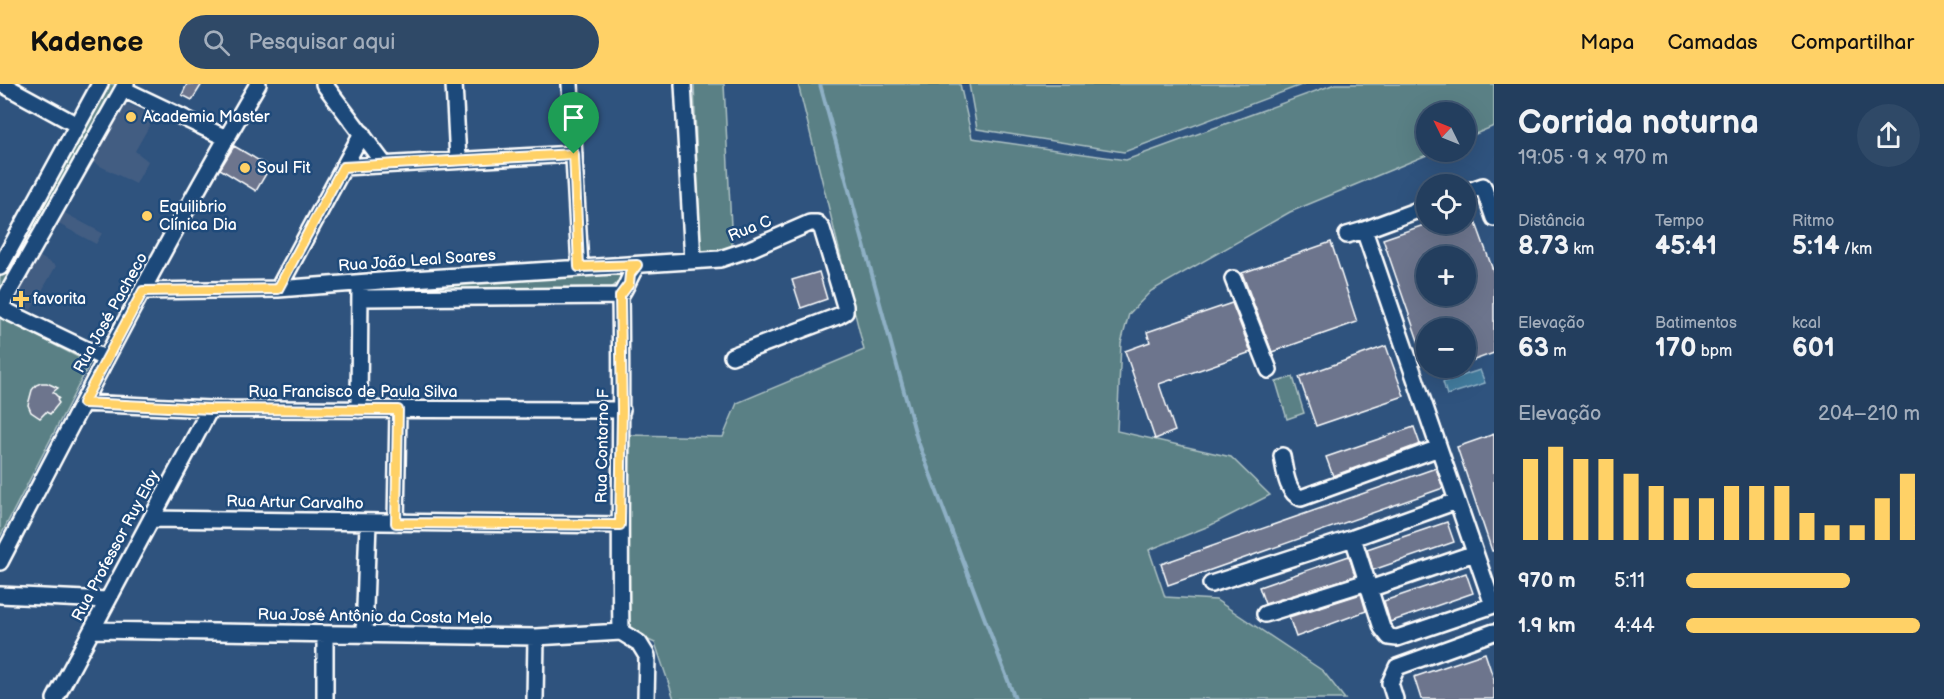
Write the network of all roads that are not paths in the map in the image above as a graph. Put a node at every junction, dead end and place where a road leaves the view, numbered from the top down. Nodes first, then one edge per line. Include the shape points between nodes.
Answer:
1 (2, 84) edge
2 (100, 84) edge
3 (258, 84) edge
4 (324, 84) edge
5 (454, 84) edge
6 (570, 84) edge
7 (683, 84) edge
8 (124, 86) edge
9 (77, 125) junction
10 (362, 133) junction
11 (226, 138) junction
12 (574, 154) junction
13 (458, 160) junction
14 (384, 164) junction
15 (343, 167) junction
16 (1476, 188) edge
17 (1416, 211) edge
18 (1494, 218) edge
19 (1364, 230) junction
20 (1347, 235) dead end
21 (693, 261) junction
22 (637, 265) junction
23 (0, 267) edge
24 (579, 267) junction
25 (1233, 279) dead end
26 (278, 289) junction
27 (143, 291) junction
28 (361, 291) junction
29 (620, 296) junction
30 (0, 308) edge
31 (732, 356) dead end
32 (106, 359) junction
33 (1269, 370) dead end
34 (83, 403) junction
35 (210, 409) junction
36 (359, 410) junction
37 (398, 410) junction
38 (622, 410) junction
39 (1439, 448) junction
40 (1282, 456) dead end
41 (1457, 501) junction
42 (151, 519) junction
43 (368, 523) junction
44 (396, 523) junction
45 (620, 525) junction
46 (1353, 538) junction
47 (1475, 553) junction
48 (0, 562) edge
49 (1211, 584) dead end
50 (1368, 585) junction
51 (0, 595) edge
52 (107, 600) junction
53 (1494, 605) edge
54 (1265, 614) dead end
55 (92, 630) junction
56 (621, 632) junction
57 (1494, 632) edge
58 (325, 635) junction
59 (364, 635) junction
60 (536, 637) junction
61 (55, 699) edge
62 (325, 699) edge
63 (535, 699) edge
64 (646, 699) edge
65 (1395, 699) edge

1 - 9 street
2 - 9 street
3 - 11 street, Rua José Pacheco
4 - 10 street
5 - 13 street
6 - 12 street
7 - 21 street
8 - 11 street
8 - 30 street
9 - 23 street
10 - 14 street
10 - 15 street
11 - 27 street, Rua José Pacheco
12 - 13 street
12 - 24 street
13 - 14 street
14 - 15 street
15 - 26 street
16 - 18 street via 1483,186
17 - 19 street
19 - 20 street
19 - 39 street
21 - 22 street, Rua João Leal Soares
21 - 31 street, Rua C via 735,255 810,223 817,223 822,229 844,312
22 - 24 street, Rua João Leal Soares
22 - 29 street, Rua Contorno F
24 - 28 street, Rua João Leal Soares
25 - 33 street
26 - 27 street, Rua João Leal Soares
26 - 28 street, Rua João Leal Soares
27 - 32 street, Rua José Pacheco
28 - 29 street, Rua João Leal Soares
28 - 36 street
29 - 38 street, Rua Contorno F
30 - 32 street
32 - 34 street, Rua José Pacheco
34 - 35 street, Rua Francisco de Paula Silva
34 - 48 street, Rua José Pacheco
35 - 36 street, Rua Francisco de Paula Silva
35 - 42 street, Rua Professor Ruy Eloy
36 - 37 street, Rua Francisco de Paula Silva
37 - 38 street, Rua Francisco de Paula Silva
37 - 44 street
38 - 45 street, Rua Contorno F
39 - 40 street via 1301,498 1289,485
39 - 41 street
41 - 46 street
41 - 47 street
42 - 43 street, Rua Artur Carvalho
42 - 52 street, Rua Professor Ruy Eloy
43 - 44 street, Rua Artur Carvalho
43 - 59 street
44 - 45 street, Rua Artur Carvalho
45 - 56 street, Rua Contorno F
46 - 49 street
46 - 50 street
47 - 50 street
47 - 53 street
50 - 53 street via 1382,628 1393,638
50 - 54 street
51 - 52 street
52 - 55 street, Rua Professor Ruy Eloy
55 - 58 street, Rua José Antônio da Costa Melo
55 - 61 street, Rua Professor Ruy Eloy
56 - 60 street, Rua José Antônio da Costa Melo
56 - 64 street via 639,643 647,656
57 - 65 street via 1397,667 1390,683
58 - 59 street, Rua José Antônio da Costa Melo
58 - 62 street
59 - 60 street, Rua José Antônio da Costa Melo
60 - 63 street

